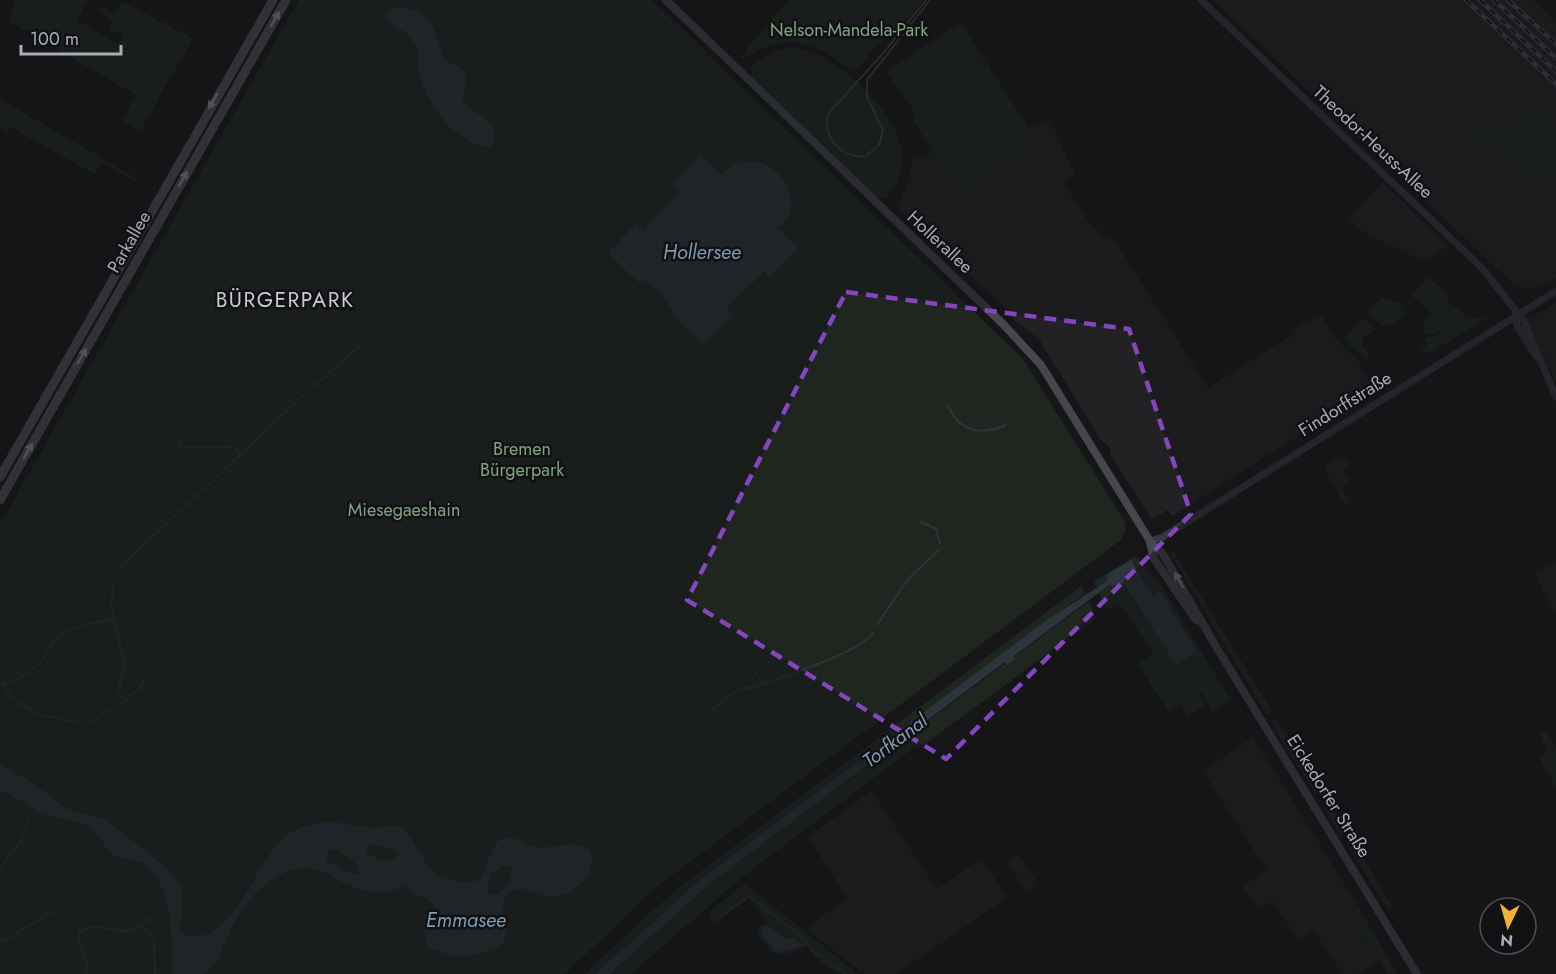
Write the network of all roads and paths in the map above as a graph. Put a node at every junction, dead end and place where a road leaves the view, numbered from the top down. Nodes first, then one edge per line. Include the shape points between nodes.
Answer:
1 (273, 0) edge
2 (286, 0) edge
3 (666, 0) edge
4 (1201, 0) edge
5 (1556, 291) edge
6 (1516, 314) junction
7 (58, 375) junction
8 (68, 380) junction
9 (1556, 397) edge
10 (0, 477) edge
11 (0, 500) edge
12 (1150, 541) junction
13 (1417, 972) edge

1 -> 7 main road, Parkallee
8 -> 2 main road, Parkallee
3 - 12 main road, Hollerallee via 1041,365
4 - 6 street, Theodor-Heuss-Allee via 1469,255
5 - 6 street, Findorffstraße
6 - 9 street, Theodor-Heuss-Allee via 1524,321
6 - 12 street, Findorffstraße
7 - 8 main road
7 - 10 main road, Parkallee
11 -> 8 main road, Parkallee
12 - 13 main road, Eickedorfer Straße via 1163,554 1214,644

